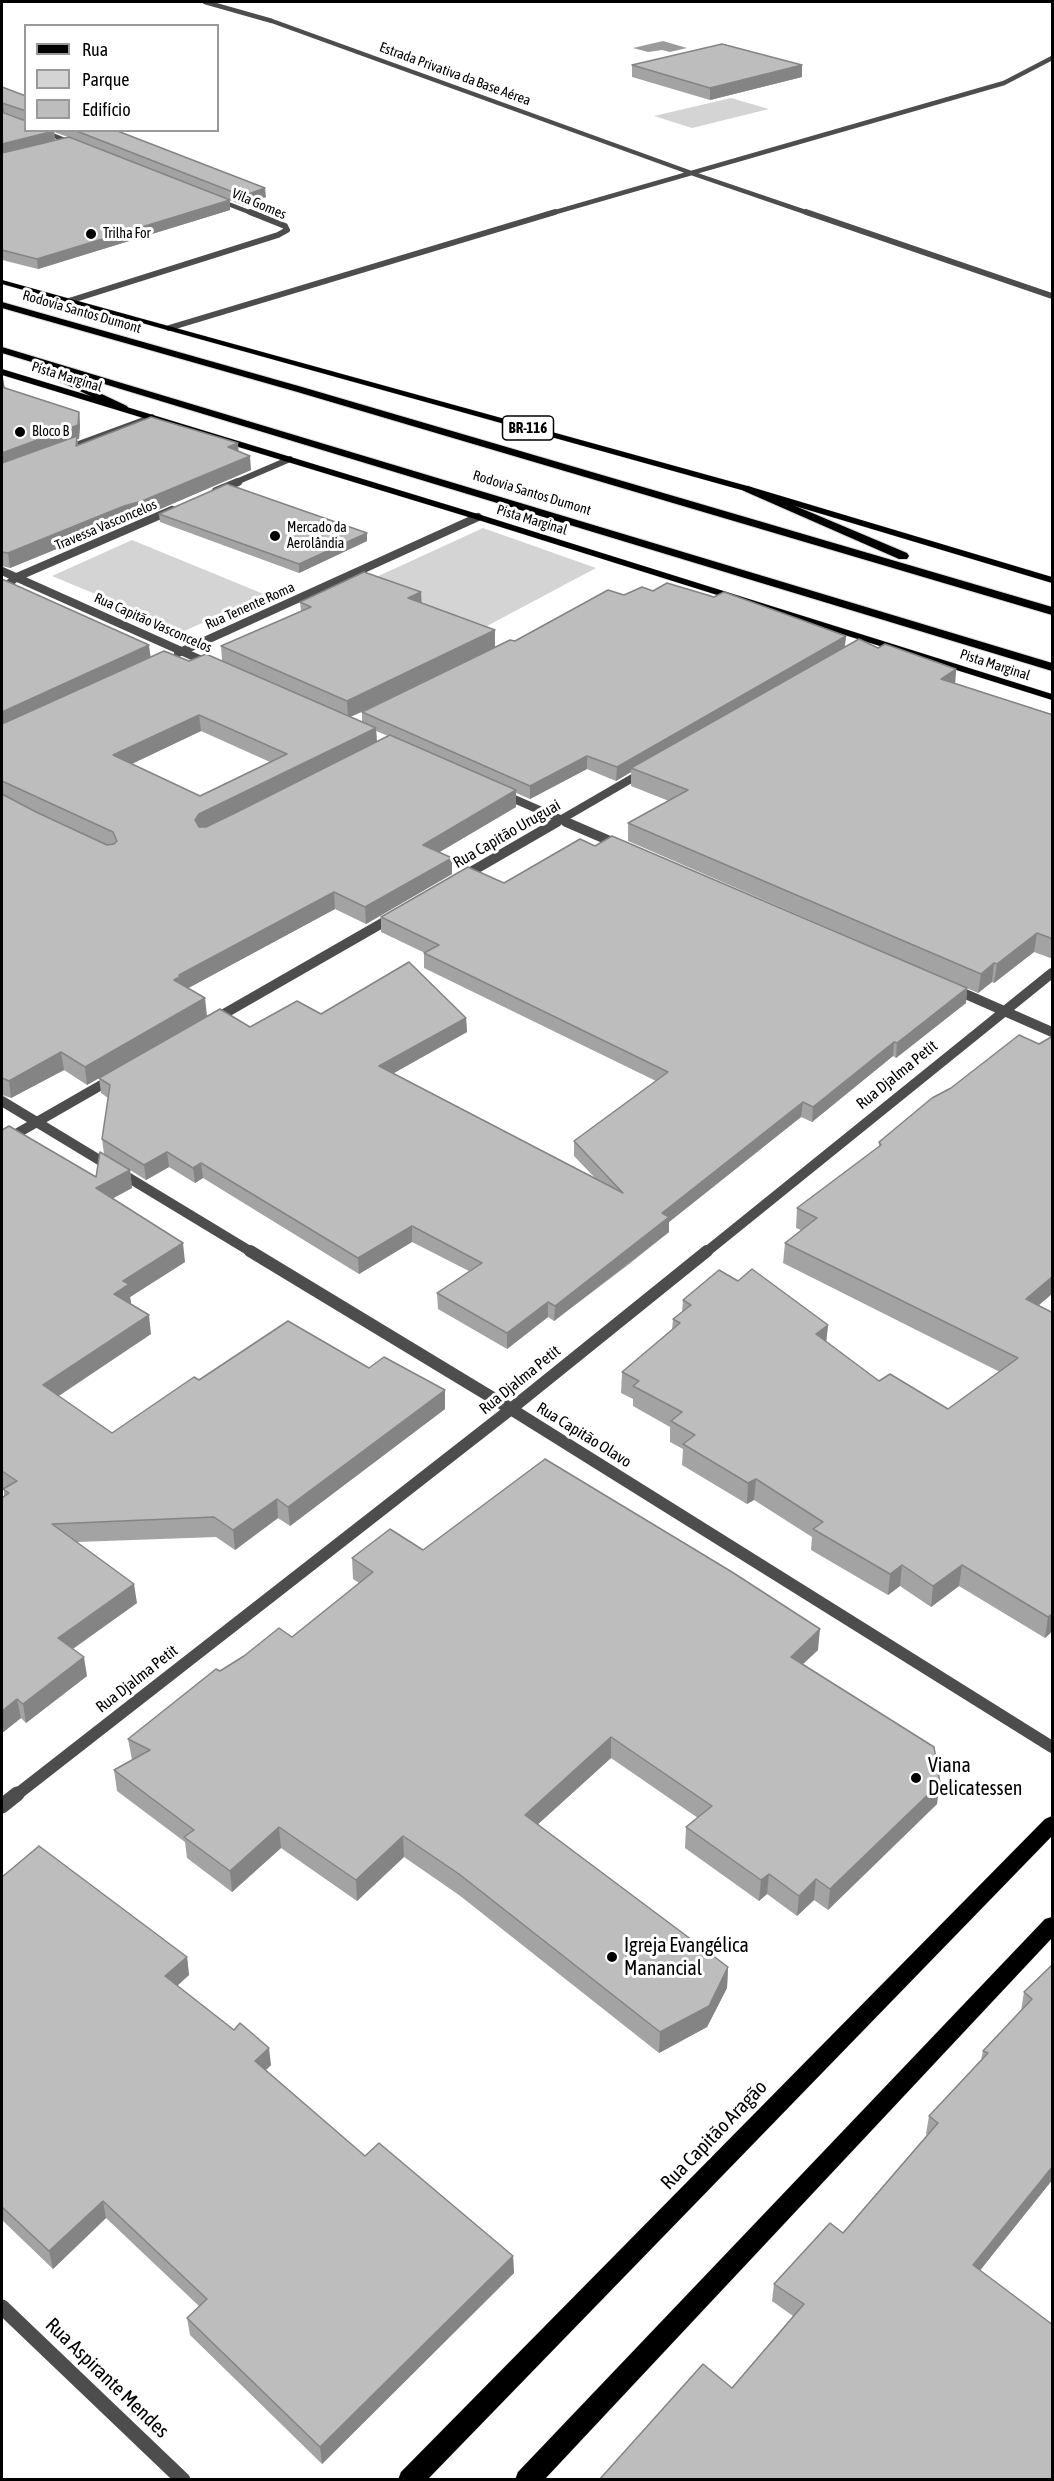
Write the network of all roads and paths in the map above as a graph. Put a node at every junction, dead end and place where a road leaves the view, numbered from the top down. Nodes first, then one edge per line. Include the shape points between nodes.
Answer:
1 (205, 2) edge
2 (1053, 58) edge
3 (45, 132) edge
4 (70, 142) junction
5 (58, 145) edge
6 (79, 146) edge
7 (694, 174) junction
8 (213, 198) edge
9 (2, 282) edge
10 (1053, 296) edge
11 (69, 301) junction
12 (2, 305) edge
13 (169, 328) junction
14 (5, 351) edge
15 (2, 372) edge
16 (123, 408) junction
17 (152, 417) junction
18 (53, 454) edge
19 (290, 459) junction
20 (748, 489) junction
21 (213, 492) edge
22 (180, 506) edge
23 (478, 517) junction
24 (2, 570) edge
25 (16, 577) junction
26 (1053, 580) edge
27 (976, 588) junction
28 (2, 589) edge
29 (1053, 611) edge
30 (872, 640) junction
31 (857, 649) edge
32 (182, 651) junction
33 (168, 657) edge
34 (218, 667) edge
35 (1053, 667) edge
36 (1053, 697) edge
37 (652, 767) edge
38 (495, 790) edge
39 (561, 820) junction
40 (624, 847) edge
41 (449, 884) edge
42 (399, 914) edge
43 (1053, 973) edge
44 (942, 984) edge
45 (1004, 1010) junction
46 (205, 1025) edge
47 (1053, 1032) edge
48 (114, 1078) edge
49 (2, 1101) edge
50 (38, 1122) junction
51 (2, 1142) edge
52 (511, 1409) junction
53 (1053, 1747) edge
54 (2, 1806) edge
55 (1053, 1824) edge
56 (1053, 1925) edge
57 (2, 2307) edge
58 (183, 2480) edge
59 (410, 2480) edge
60 (527, 2480) edge

1 - 7 street, Estrada Privativa da Base Aérea via 272,21
2 - 7 street via 1004,83
3 - 4 street
4 - 5 street
4 - 6 street
7 - 10 street, Estrada Privativa da Base Aérea
7 - 13 street via 441,245
8 - 11 street, Vila Gomes via 287,230
9 - 11 main road, BR-116
11 - 13 main road, BR-116
12 - 27 highway, Rodovia Santos Dumont / BR-116
13 - 20 main road, BR-116
14 - 16 highway
14 - 35 highway, Rodovia Santos Dumont
15 - 16 main road, Pista Marginal
16 - 17 main road, Pista Marginal
17 - 18 street
17 - 19 main road, Pista Marginal
19 - 21 street
19 - 23 main road, Pista Marginal
20 - 26 main road, BR-116
20 - 27 highway
22 - 25 street, Travessa Vasconcelos
23 - 30 main road, Pista Marginal
23 - 32 street, Rua Tenente Roma
24 - 25 street, Rua Capitão Vasconcelos
25 - 28 street, Travessa Vasconcelos
25 - 32 street, Rua Capitão Vasconcelos
27 - 29 highway, Rodovia Santos Dumont / BR-116
30 - 31 street
30 - 36 main road, Pista Marginal
32 - 33 street, Rua Tenente Roma
32 - 34 street, Rua Capitão Vasconcelos
37 - 39 street, Rua Capitão Uruguai
38 - 39 street
39 - 40 street
39 - 41 street, Rua Capitão Uruguai
42 - 46 street
43 - 45 street, Rua Djalma Petit
44 - 45 street
45 - 47 street
45 - 52 street, Rua Djalma Petit
48 - 50 street
49 - 50 street, Rua Capitão Olavo
50 - 51 street
50 - 52 street, Rua Capitão Olavo
52 - 53 street, Rua Capitão Olavo
52 - 54 street, Rua Djalma Petit
55 - 59 main road, Rua Capitão Aragão
56 - 60 main road
57 - 58 street, Rua Aspirante Mendes

